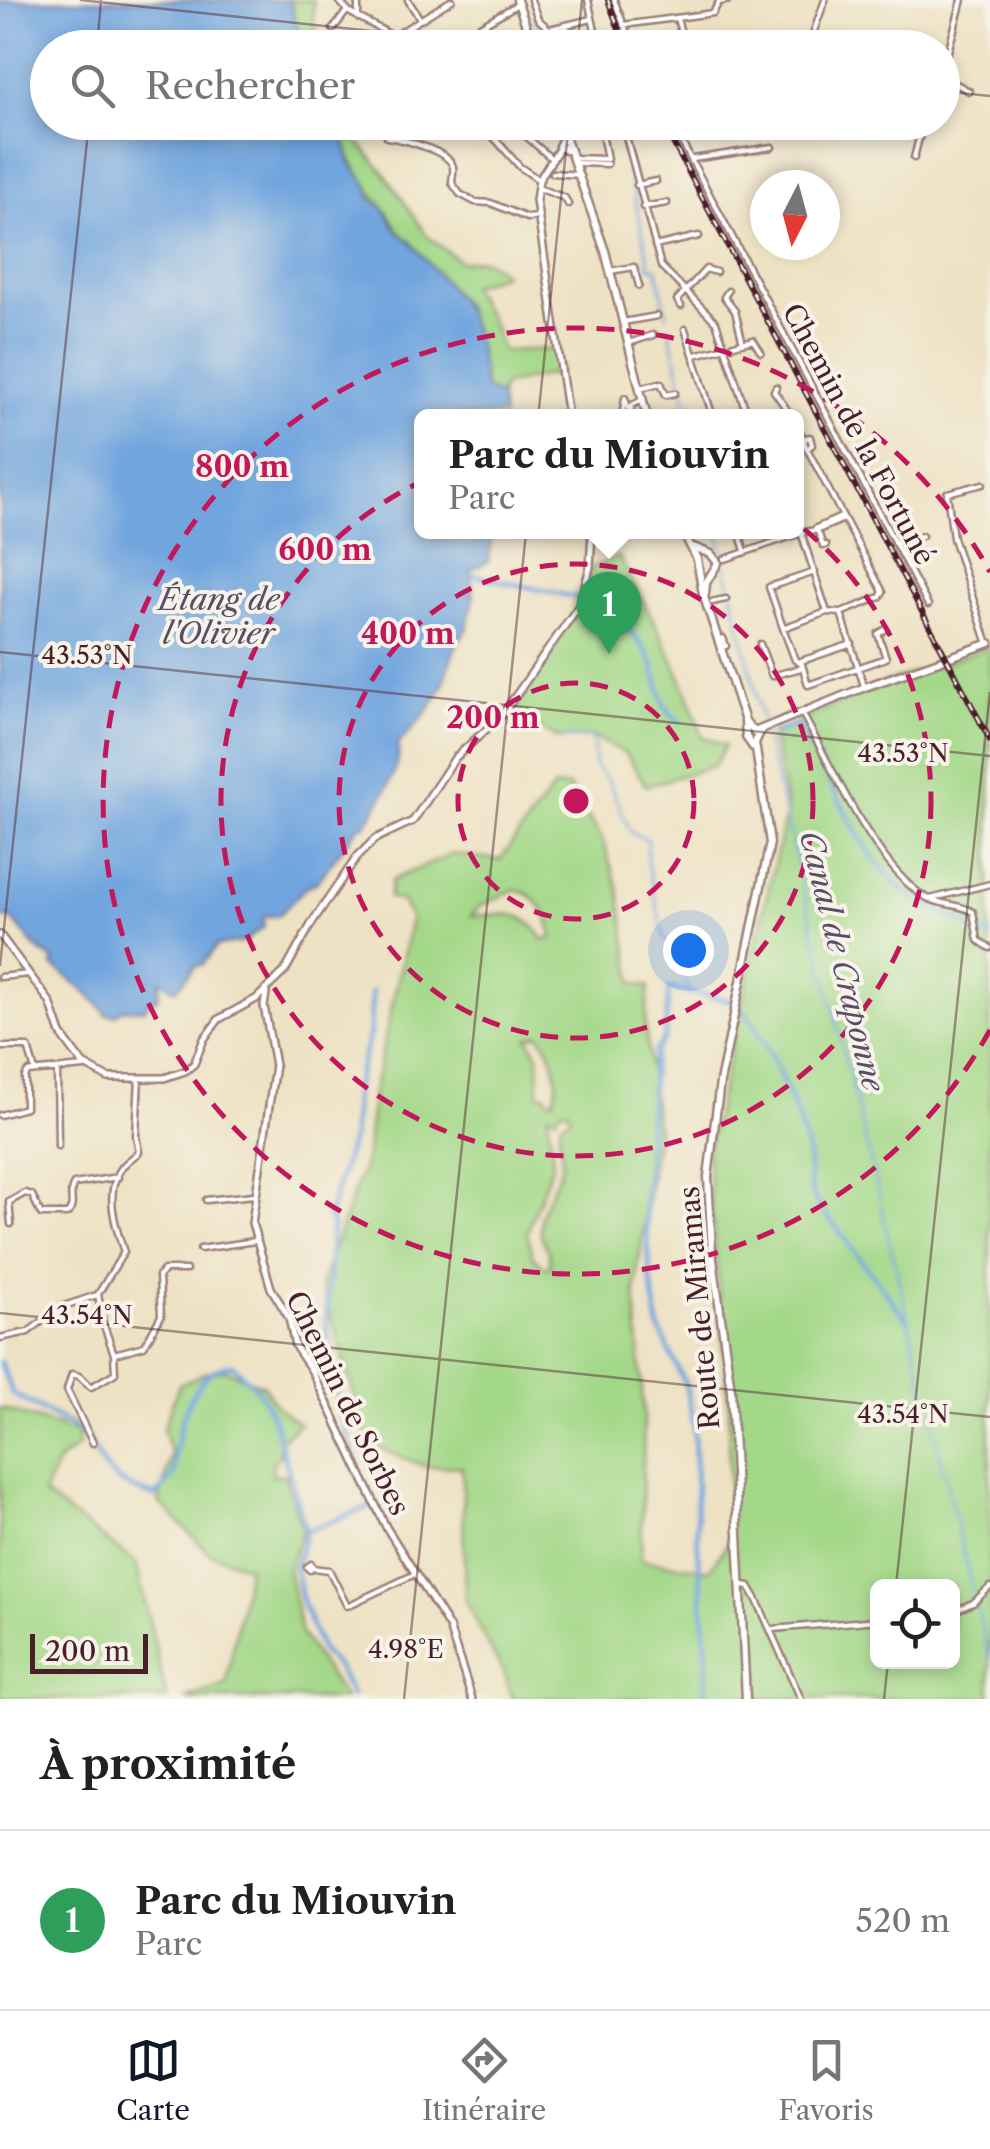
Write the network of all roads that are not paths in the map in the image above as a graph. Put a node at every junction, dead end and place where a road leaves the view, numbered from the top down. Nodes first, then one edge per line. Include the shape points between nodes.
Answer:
1 (338, 0) edge
2 (358, 0) edge
3 (408, 0) edge
4 (451, 0) edge
5 (531, 0) edge
6 (588, 0) edge
7 (614, 0) edge
8 (729, 0) edge
9 (826, 0) edge
10 (962, 0) edge
11 (719, 1) edge
12 (517, 2) edge
13 (348, 11) junction
14 (358, 18) junction
15 (592, 19) junction
16 (677, 19) junction
17 (420, 20) junction
18 (565, 25) junction
19 (623, 25) junction
20 (480, 26) dead end
21 (333, 29) dead end
22 (382, 30) edge
23 (404, 30) edge
24 (527, 30) edge
25 (568, 30) edge
26 (595, 30) edge
27 (625, 30) edge
28 (680, 30) edge
29 (815, 30) edge
30 (954, 30) edge
31 (960, 85) edge
32 (970, 91) dead end
33 (412, 140) edge
34 (496, 140) edge
35 (545, 140) edge
36 (563, 140) edge
37 (603, 140) edge
38 (626, 140) edge
39 (680, 140) edge
40 (918, 140) edge
41 (772, 147) dead end
42 (565, 150) junction
43 (914, 158) dead end
44 (690, 160) junction
45 (607, 164) dead end
46 (553, 173) dead end
47 (578, 175) junction
48 (539, 180) junction
49 (656, 181) dead end
50 (637, 185) junction
51 (537, 188) junction
52 (667, 202) dead end
53 (568, 204) dead end
54 (644, 207) junction
55 (538, 217) junction
56 (699, 236) dead end
57 (654, 246) junction
58 (610, 271) junction
59 (716, 272) dead end
60 (639, 286) dead end
61 (687, 290) junction
62 (728, 291) dead end
63 (682, 306) dead end
64 (657, 316) dead end
65 (622, 322) junction
66 (686, 328) dead end
67 (653, 335) dead end
68 (742, 341) junction
69 (628, 343) junction
70 (726, 345) junction
71 (761, 352) dead end
72 (695, 355) junction
73 (776, 387) dead end
74 (639, 388) junction
75 (675, 393) dead end
76 (642, 400) junction
77 (567, 409) edge
78 (631, 409) edge
79 (645, 409) edge
80 (711, 409) edge
81 (746, 409) edge
82 (787, 409) edge
83 (804, 438) edge
84 (983, 484) dead end
85 (844, 517) junction
86 (816, 528) junction
87 (804, 531) edge
88 (922, 536) dead end
89 (591, 539) edge
90 (686, 539) edge
91 (742, 539) edge
92 (781, 539) edge
93 (804, 539) edge
94 (894, 543) junction
95 (826, 545) dead end
96 (746, 551) junction
97 (701, 556) junction
98 (715, 556) junction
99 (725, 559) junction
100 (718, 567) junction
101 (698, 572) junction
102 (814, 572) junction
103 (710, 576) junction
104 (726, 598) dead end
105 (708, 602) junction
106 (928, 605) dead end
107 (827, 612) junction
108 (842, 613) junction
109 (783, 628) junction
110 (886, 628) dead end
111 (989, 643) edge
112 (760, 644) dead end
113 (852, 644) junction
114 (800, 665) junction
115 (860, 668) junction
116 (865, 688) junction
117 (802, 713) junction
118 (754, 735) junction
119 (990, 884) edge
120 (930, 899) junction
121 (0, 936) edge
122 (990, 948) edge
123 (29, 974) junction
124 (0, 976) edge
125 (268, 989) junction
126 (0, 1047) edge
127 (86, 1066) junction
128 (56, 1069) junction
129 (35, 1071) junction
130 (139, 1078) junction
131 (0, 1116) edge
132 (58, 1146) dead end
133 (118, 1177) junction
134 (254, 1196) junction
135 (206, 1200) dead end
136 (11, 1224) dead end
137 (259, 1240) junction
138 (200, 1249) dead end
139 (186, 1270) dead end
140 (98, 1294) junction
141 (0, 1338) edge
142 (114, 1354) junction
143 (93, 1442) dead end
144 (313, 1568) dead end
145 (415, 1574) junction
146 (743, 1585) junction
147 (990, 1587) edge
148 (960, 1608) edge
149 (870, 1621) edge
150 (771, 1629) junction
151 (472, 1699) edge
152 (746, 1699) edge
153 (801, 1699) edge

1 - 13 street
2 - 14 street
3 - 17 street
4 - 17 street
5 - 18 street via 548,29
6 - 15 street
7 - 19 street
8 - 11 street
9 - 29 street
10 - 30 street
11 - 16 street via 713,13
12 - 20 street
12 - 24 main road
13 - 14 street
13 - 21 street
14 - 22 street
15 - 18 street
15 - 26 street
16 - 19 street
16 - 28 street
17 - 23 street
18 - 25 street
19 - 27 street
31 - 32 street
33 - 55 street via 450,161 452,183 466,198
34 - 48 street
35 - 42 street
36 - 42 main road
37 - 42 street via 606,158
38 - 50 street
39 - 44 street, Chemin de la Fortuné
40 - 43 street
41 - 44 street
42 - 45 street
42 - 47 main road
42 - 48 street
44 - 94 street, Chemin de la Fortuné
46 - 47 street
47 - 58 main road
48 - 51 street
49 - 50 street
50 - 54 street
51 - 53 street
51 - 55 street
52 - 54 street
54 - 57 street
55 - 77 street
56 - 57 street
57 - 61 street via 664,273
58 - 60 street via 634,266
58 - 65 main road
59 - 61 street via 706,269
61 - 63 street via 677,300
61 - 70 street via 716,322
62 - 68 street via 724,298 735,311
64 - 65 street
65 - 69 main road
66 - 72 street
67 - 69 street
68 - 70 street
68 - 71 street via 753,340
69 - 74 main road
70 - 72 street
70 - 81 street
72 - 80 street
73 - 82 street
74 - 75 street via 661,383 666,395
74 - 76 main road
76 - 78 street
76 - 79 main road
83 - 85 street via 813,441 808,448
84 - 111 street via 947,493 953,538
85 - 86 street
85 - 108 street via 883,592
86 - 87 street
86 - 95 street
88 - 94 street
89 - 125 street via 580,604 502,715 455,758 413,821 375,839 357,857
90 - 97 main road
91 - 96 street
92 - 96 street
93 - 102 street
94 - 106 street, Chemin de la Fortuné
96 - 99 street
97 - 98 main road
97 - 101 main road
98 - 99 street
98 - 100 main road
99 - 100 street
100 - 103 main road
101 - 103 main road
101 - 105 main road
102 - 107 street
102 - 109 street via 769,587
103 - 105 main road
104 - 105 street
105 - 118 main road
107 - 108 street
107 - 109 street
108 - 113 street
109 - 114 street
110 - 115 street via 878,634 886,658
111 - 116 main road
112 - 114 street via 772,676
113 - 114 street
113 - 115 street
114 - 115 street via 808,685
115 - 116 street
116 - 117 main road
117 - 118 main road
117 - 120 street via 875,842
118 - 146 main road, Route de Miramas via 770,843 720,1082 708,1177 730,1374
119 - 120 street
120 - 122 street via 974,912 978,940
121 - 123 street
123 - 124 street
123 - 127 street
125 - 130 street via 219,1018 185,1071
125 - 134 street, Chemin de Sorbes via 264,1006 275,1065
126 - 129 street via 28,1047
127 - 128 street
127 - 130 street via 108,1078
128 - 129 street
128 - 132 street
129 - 131 street via 24,1077 25,1108
130 - 133 street via 138,1152
133 - 136 street via 74,1184 67,1214 44,1216 25,1193 9,1202
133 - 140 street via 113,1210 123,1258
134 - 135 street
134 - 137 street, Chemin de Sorbes via 252,1223
137 - 138 street
137 - 145 street, Chemin de Sorbes via 295,1346
139 - 142 street via 159,1276 161,1316 144,1346
140 - 141 street via 28,1332
140 - 142 street
142 - 143 street via 115,1373 104,1382 92,1387 72,1374 67,1390
144 - 145 street via 329,1570 347,1606
145 - 151 street, Chemin de Sorbes via 452,1632
146 - 150 street
146 - 152 main road, Route de Miramas
147 - 148 street
149 - 150 street
150 - 153 street

